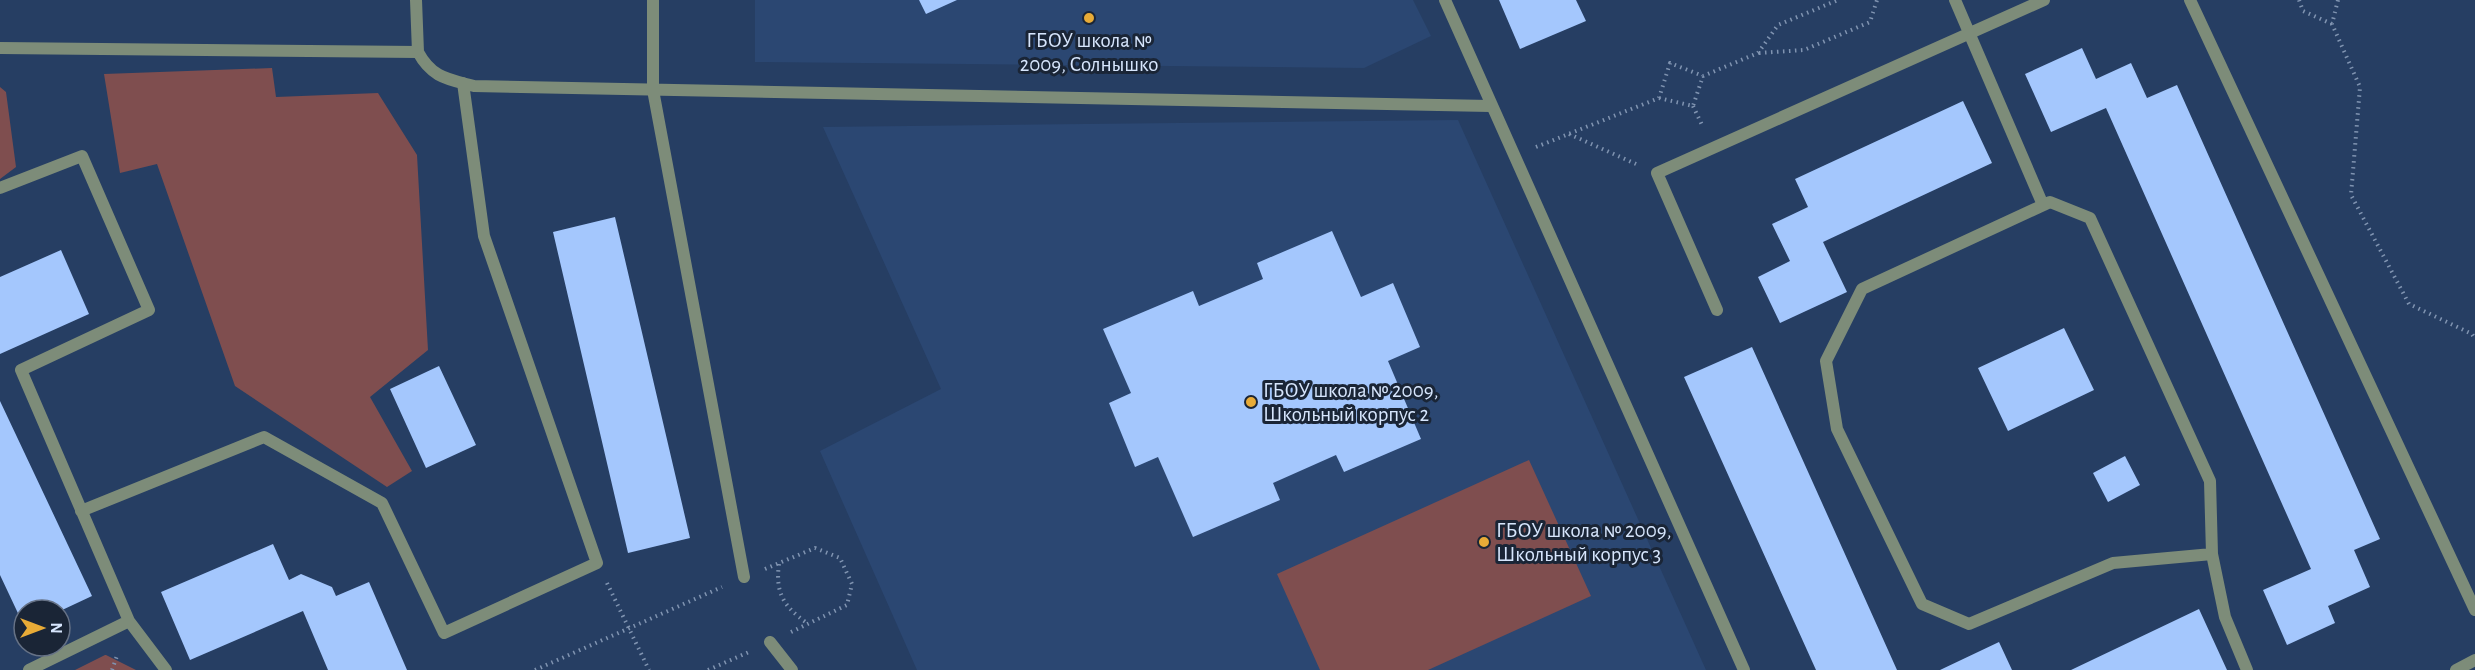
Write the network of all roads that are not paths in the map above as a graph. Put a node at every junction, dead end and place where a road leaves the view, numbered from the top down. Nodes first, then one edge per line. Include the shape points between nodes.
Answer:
1 (416, 0) edge
2 (653, 0) edge
3 (1445, 0) edge
4 (1955, 0) edge
5 (2044, 0) edge
6 (2190, 0) edge
7 (1969, 34) junction
8 (0, 48) edge
9 (418, 52) junction
10 (463, 83) junction
11 (652, 90) junction
12 (1490, 106) junction
13 (0, 188) edge
14 (2043, 205) junction
15 (1718, 310) dead end
16 (81, 511) junction
17 (2212, 554) junction
18 (744, 577) road end
19 (2475, 610) edge
20 (129, 621) junction
21 (770, 642) dead end
22 (2475, 660) edge
23 (29, 670) edge
24 (166, 670) edge
25 (792, 670) edge
26 (1744, 670) edge
27 (2247, 670) edge
28 (2456, 670) edge

1 - 9 lane
2 - 11 lane
3 - 12 lane
4 - 7 lane
5 - 7 lane
6 - 19 lane
7 - 14 lane
7 - 15 lane via 1657,173
8 - 9 lane
9 - 10 lane via 427,67 445,79
10 - 11 lane
10 - 16 lane via 484,236 597,563 444,633 382,503 264,437
11 - 12 lane
11 - 18 lane
12 - 26 lane
13 - 16 lane via 82,156 149,310 21,370
14 - 17 lane via 2050,202 2090,218 2210,481
14 - 17 lane via 1862,289 1826,361 1837,429 1922,604 1969,624 2113,563
16 - 20 lane
17 - 27 lane via 2225,617
20 - 23 lane
20 - 24 lane
21 - 25 lane
22 - 28 lane

